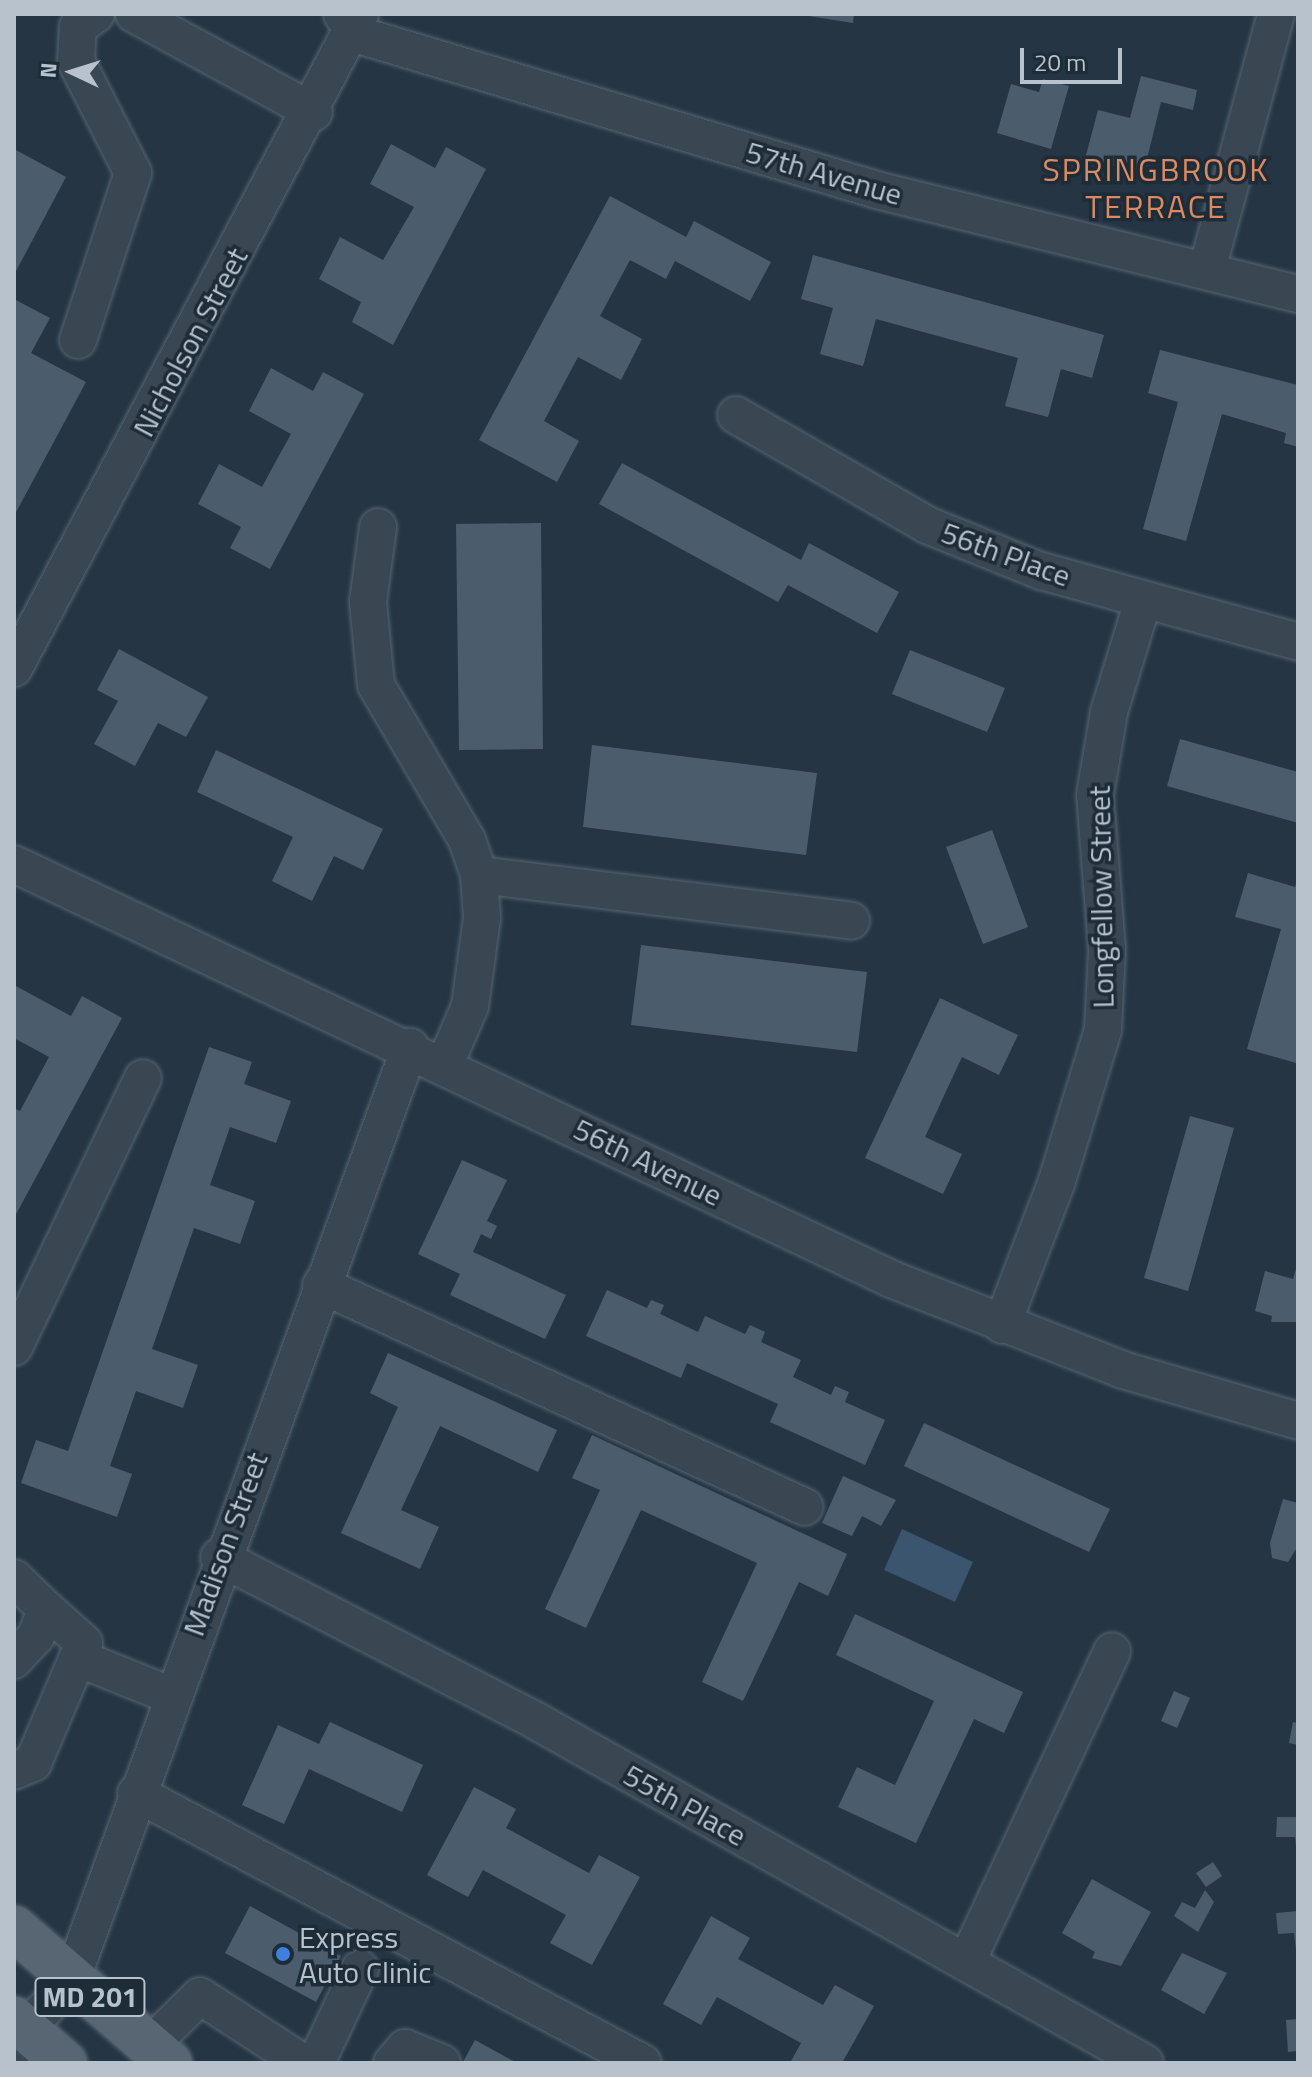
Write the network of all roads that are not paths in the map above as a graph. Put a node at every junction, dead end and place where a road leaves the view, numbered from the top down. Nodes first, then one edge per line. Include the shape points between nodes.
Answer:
1 (96, 14) edge
2 (134, 14) edge
3 (1276, 14) edge
4 (352, 21) edge
5 (314, 112) junction
6 (1207, 270) junction
7 (1298, 294) edge
8 (78, 340) dead end
9 (736, 415) dead end
10 (378, 527) dead end
11 (1143, 601) junction
12 (1298, 642) edge
13 (14, 668) edge
14 (14, 864) edge
15 (479, 875) junction
16 (851, 921) dead end
17 (410, 1047) junction
18 (445, 1064) junction
19 (143, 1078) dead end
20 (321, 1285) junction
21 (1002, 1325) junction
22 (14, 1347) edge
23 (1298, 1421) edge
24 (805, 1507) dead end
25 (219, 1557) junction
26 (14, 1578) edge
27 (46, 1609) junction
28 (1112, 1651) dead end
29 (78, 1658) junction
30 (14, 1660) edge
31 (170, 1695) junction
32 (14, 1771) edge
33 (136, 1793) junction
34 (14, 1928) edge
35 (967, 1961) junction
36 (360, 1969) dead end
37 (71, 1981) junction
38 (32, 2042) edge
39 (160, 2055) edge
40 (303, 2063) edge
41 (316, 2063) edge
42 (392, 2063) edge
43 (442, 2063) edge
44 (643, 2063) edge
45 (1145, 2063) edge

1 - 8 street via 78,27 76,61 133,173
2 - 5 street
3 - 6 street
4 - 5 street, Nicholson Street
4 - 6 street, 57th Avenue via 877,190
5 - 13 street, Nicholson Street
6 - 7 street, 57th Avenue
9 - 11 street, 56th Place via 927,525
10 - 15 street via 368,602 376,685 467,840
11 - 12 street, 56th Place
11 - 21 street, Longfellow Street via 1109,712 1095,795 1107,950 1103,1030
14 - 17 street, 56th Avenue
15 - 16 street
15 - 18 street via 481,930 470,1006
17 - 18 street, 56th Avenue
17 - 20 street, Madison Street
18 - 21 street, 56th Avenue
19 - 22 street
20 - 24 street
20 - 25 street, Madison Street
21 - 23 street, 56th Avenue
25 - 31 street, Madison Street
25 - 35 street, 55th Place via 538,1722
26 - 27 street
27 - 29 street via 84,1643
27 - 30 street via 36,1636
28 - 35 street
29 - 31 street
29 - 32 street via 33,1763
31 - 33 street, Madison Street
33 - 37 street, Madison Street
33 - 44 street
34 - 37 main road, MD 201
35 - 45 street, 55th Place
36 - 41 street
37 - 38 street, Madison Street
37 - 39 main road, MD 201
39 - 40 street via 200,1996
42 - 43 street via 405,2048

